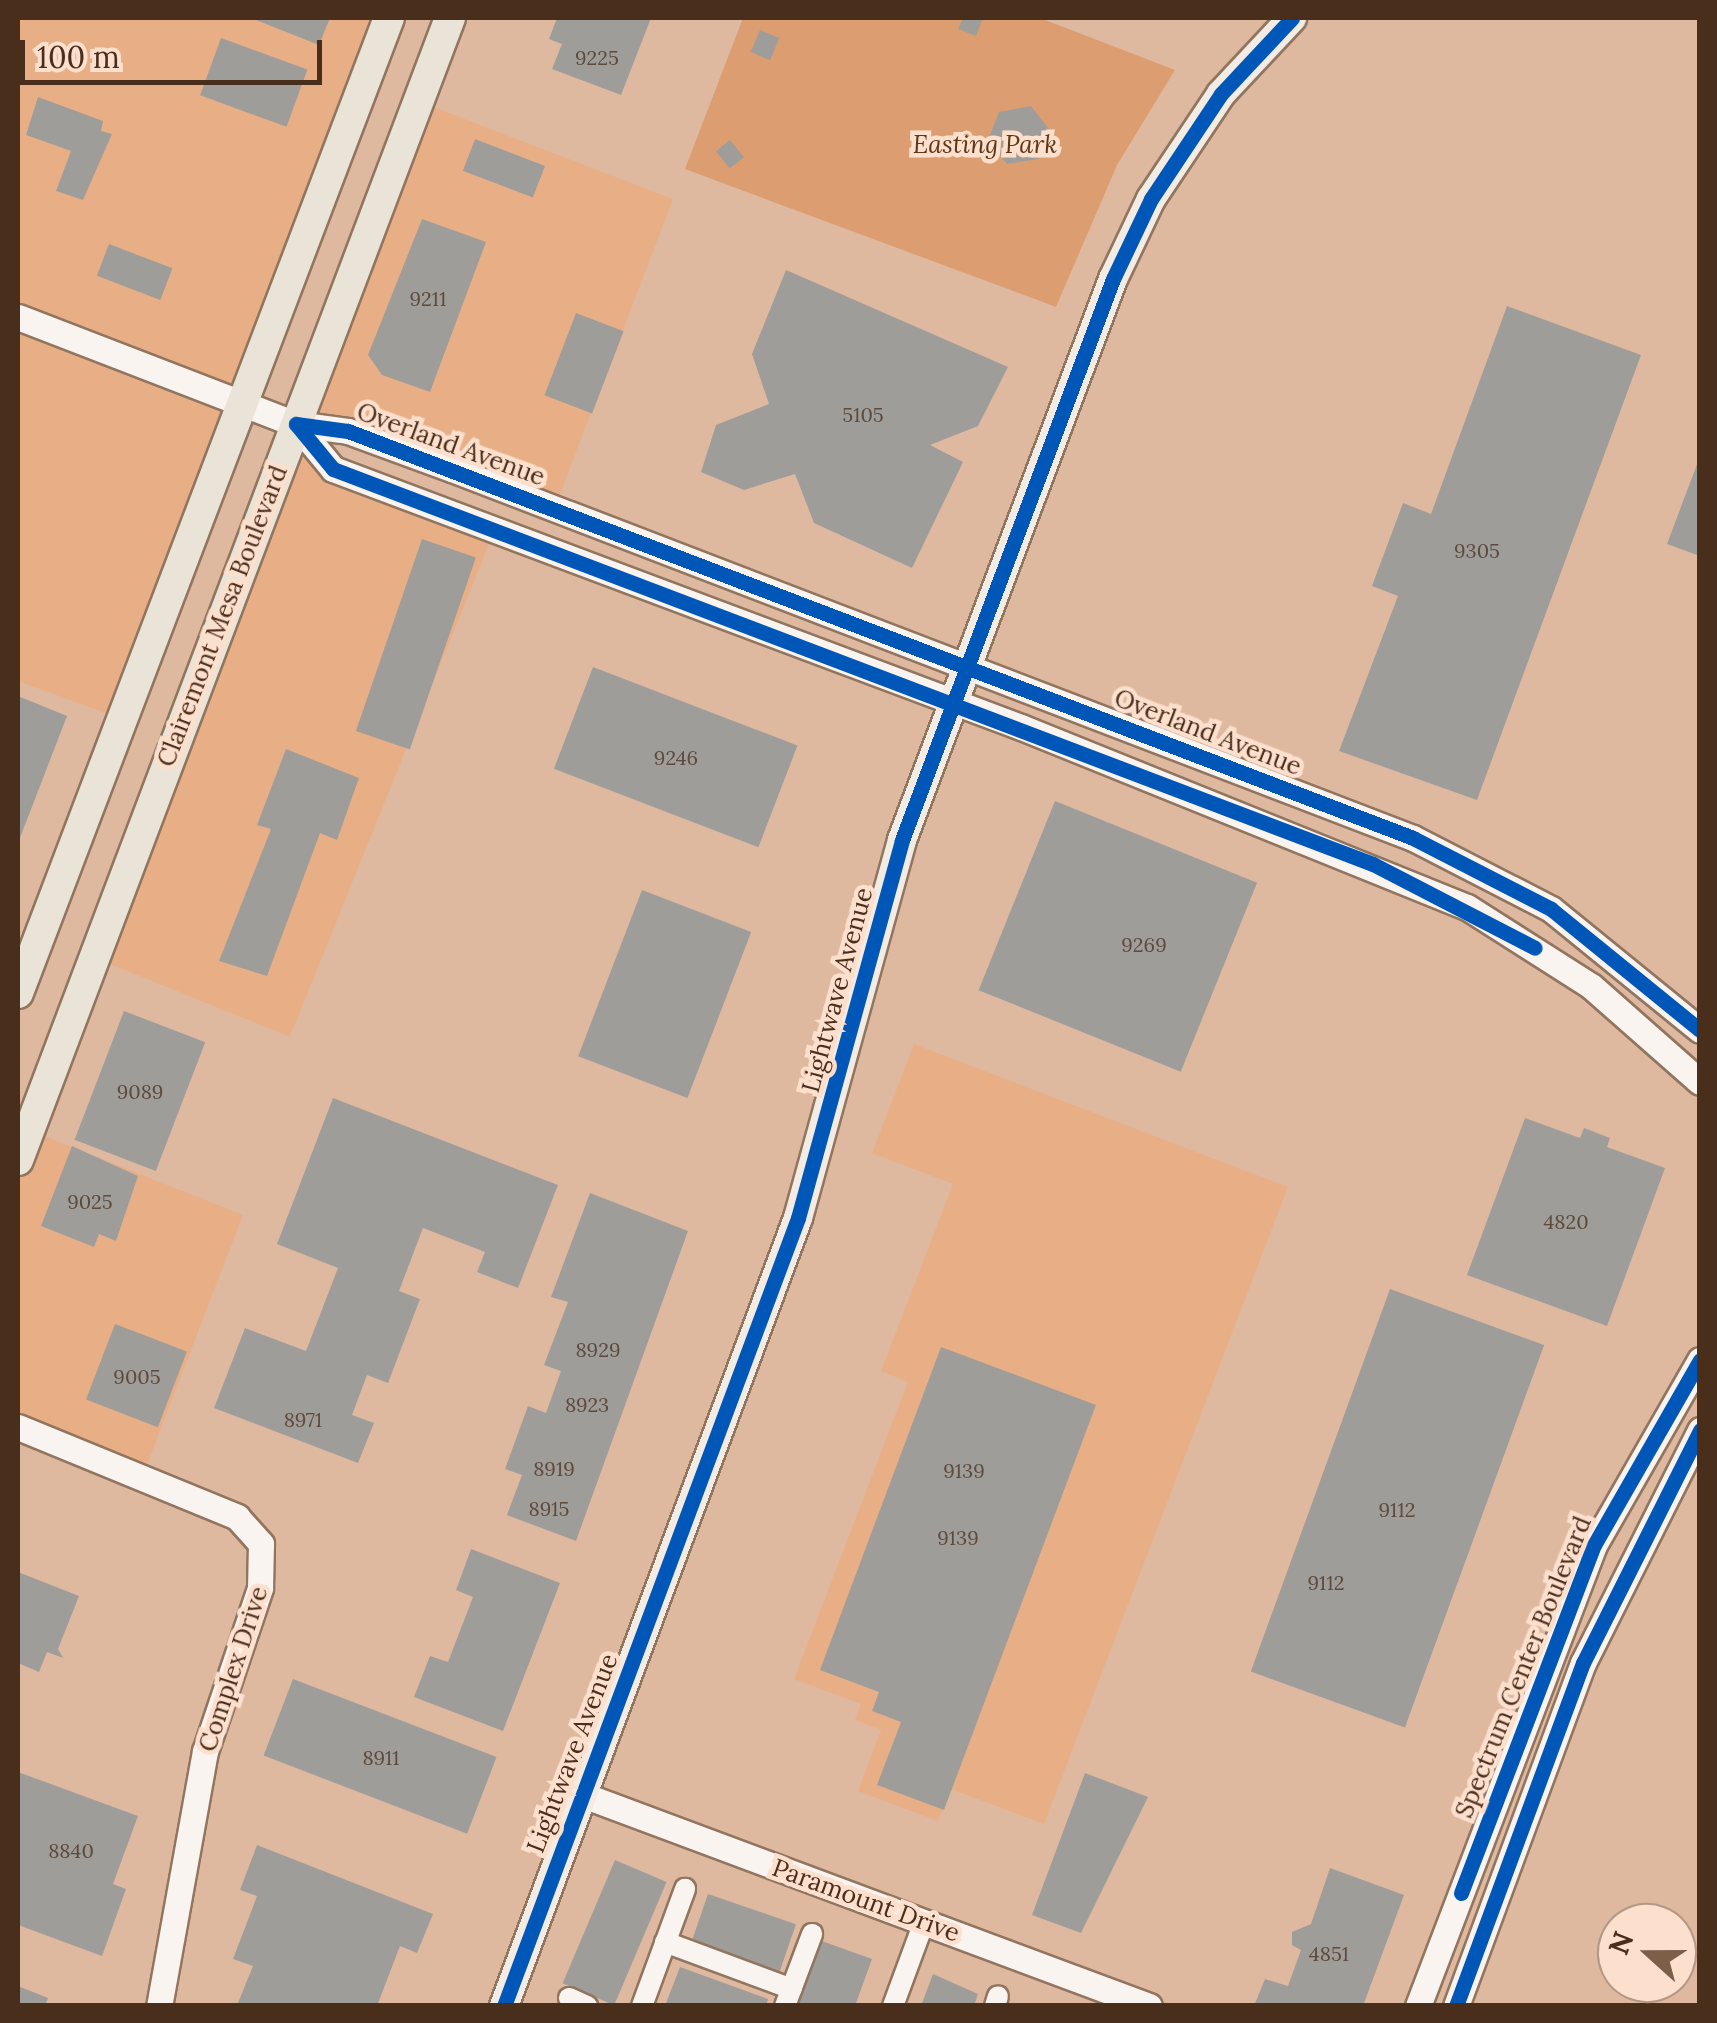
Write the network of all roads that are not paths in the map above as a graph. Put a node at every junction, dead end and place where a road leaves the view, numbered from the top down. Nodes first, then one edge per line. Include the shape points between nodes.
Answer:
1 (389, 18) edge
2 (450, 18) edge
3 (1286, 19) edge
4 (18, 317) edge
5 (244, 403) junction
6 (296, 424) junction
7 (967, 665) junction
8 (954, 701) junction
9 (18, 993) edge
10 (1700, 1030) edge
11 (1700, 1082) edge
12 (18, 1160) edge
13 (1700, 1360) edge
14 (18, 1427) edge
15 (1700, 1430) edge
16 (583, 1795) junction
17 (685, 1888) dead end
18 (924, 1922) junction
19 (812, 1934) dead end
20 (665, 1942) junction
21 (788, 1997) edge
22 (159, 2006) edge
23 (504, 2006) edge
24 (642, 2006) edge
25 (893, 2006) edge
26 (1150, 2006) edge
27 (1418, 2006) edge
28 (1456, 2006) edge

1 - 5 main road
2 - 6 main road, Clairemont Mesa Boulevard
3 - 7 main road, Lightwave Avenue via 1221,94 1151,199
4 - 5 street, Overland Avenue
5 - 6 street, Overland Avenue
5 - 9 main road
6 - 7 street, Overland Avenue via 348,431
6 - 8 street, Overland Avenue via 333,469
6 - 12 main road, Clairemont Mesa Boulevard
7 - 8 main road, Lightwave Avenue
7 - 10 street, Overland Avenue via 1485,872 1611,952
8 - 11 street, Overland Avenue via 1467,907 1591,986
8 - 16 main road, Lightwave Avenue via 902,840 798,1218
13 - 27 street, Spectrum Center Boulevard via 1594,1545
14 - 22 street, Complex Drive via 238,1516 261,1544 260,1588 204,1751
15 - 28 street via 1583,1662
16 - 18 street, Paramount Drive
16 - 23 main road, Lightwave Avenue
17 - 20 street
18 - 25 street
18 - 26 street, Paramount Drive
19 - 21 street
20 - 21 street
20 - 24 street

